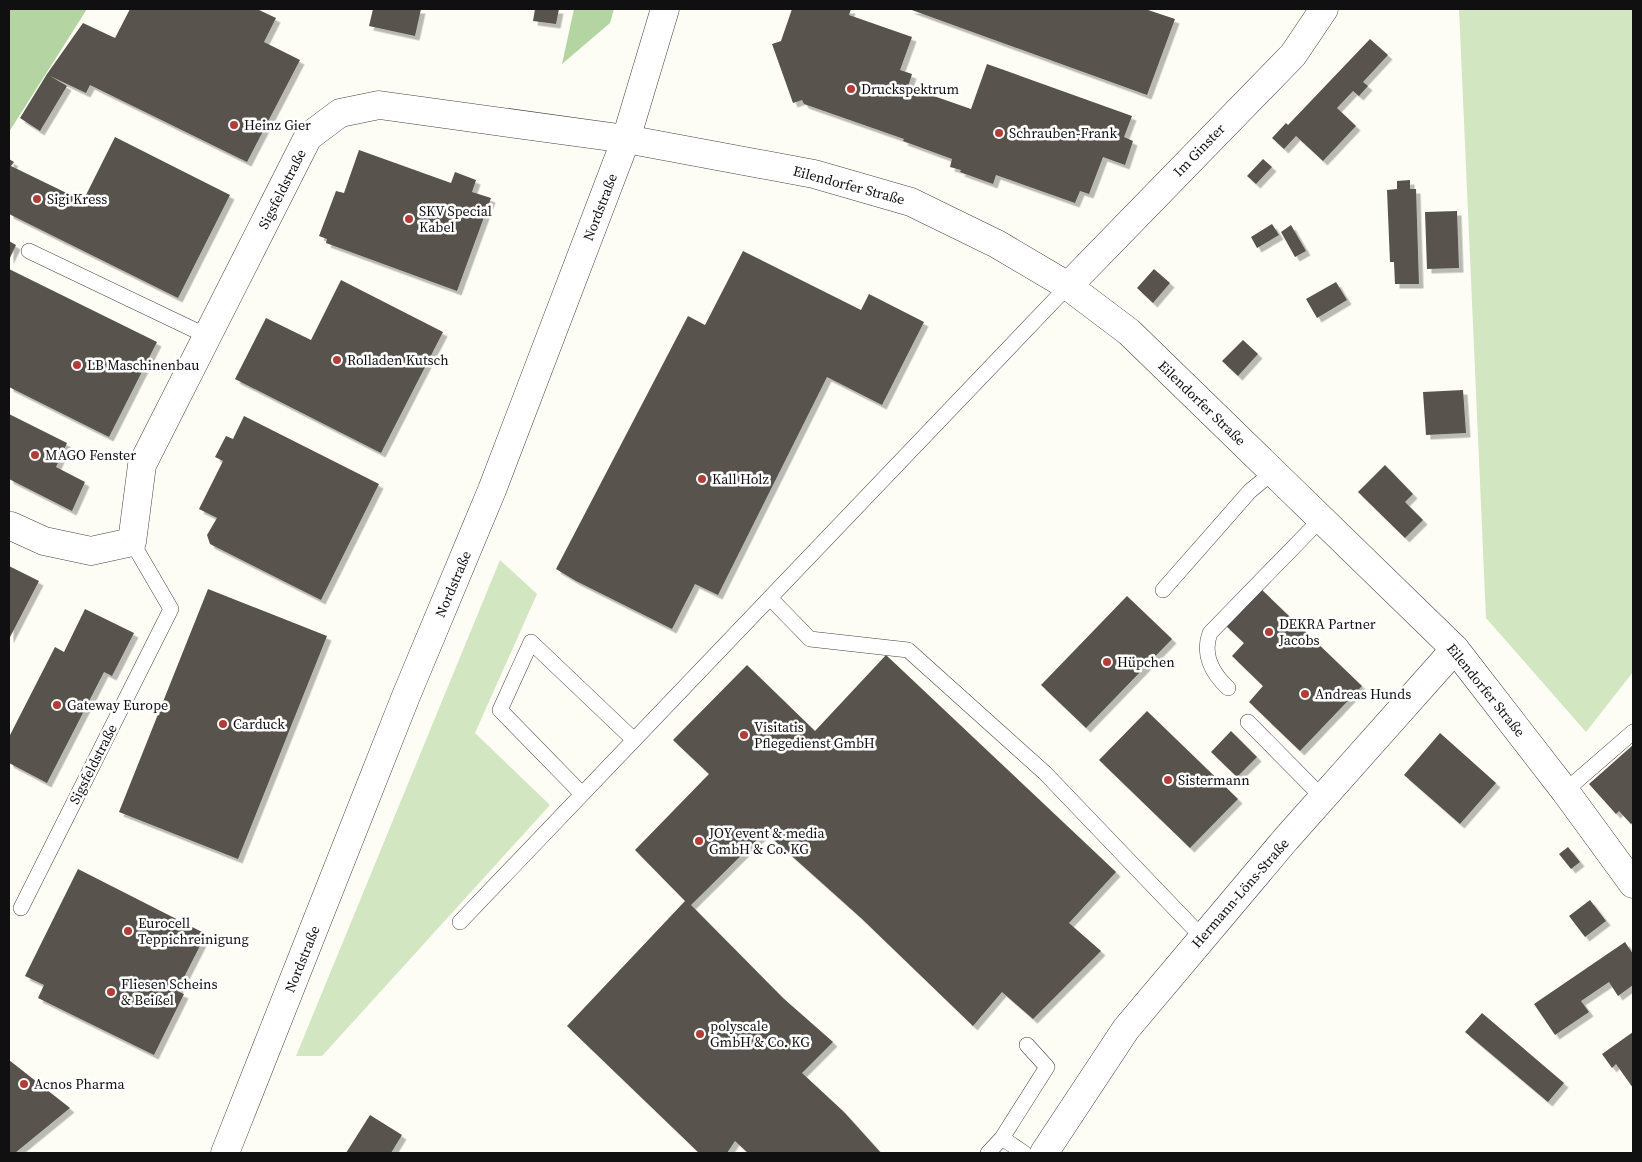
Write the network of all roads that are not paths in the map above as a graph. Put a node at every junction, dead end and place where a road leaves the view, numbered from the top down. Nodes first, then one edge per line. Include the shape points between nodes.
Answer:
1 (665, 9) edge
2 (1324, 9) edge
3 (626, 139) junction
4 (29, 251) dead end
5 (1068, 286) junction
6 (207, 336) junction
7 (1272, 472) junction
8 (1321, 519) junction
9 (11, 526) dead end
10 (132, 542) junction
11 (1163, 590) dead end
12 (770, 598) junction
13 (1455, 649) junction
14 (1228, 688) dead end
15 (1248, 722) dead end
16 (1633, 732) edge
17 (634, 740) junction
18 (1565, 791) junction
19 (582, 794) junction
20 (1323, 798) junction
21 (1633, 884) edge
22 (21, 908) dead end
23 (460, 922) dead end
24 (1202, 937) junction
25 (1027, 1045) dead end
26 (1002, 1138) junction
27 (225, 1153) edge
28 (988, 1153) edge
29 (1024, 1153) edge
30 (1044, 1153) edge

1 - 3 street, Nordstraße
2 - 5 street, Im Ginster via 1293,54
3 - 5 street, Eilendorfer Straße via 814,174 911,202 997,244
3 - 6 street, Sigsfeldstraße via 379,105 340,113 308,137
3 - 27 street, Nordstraße via 492,490 406,696
4 - 6 lane
5 - 7 street, Eilendorfer Straße via 1130,332
5 - 12 lane
6 - 10 street, Sigsfeldstraße via 142,465
7 - 8 street, Eilendorfer Straße
7 - 11 lane via 1250,491
8 - 13 street, Eilendorfer Straße
8 - 14 lane via 1210,633 1207,655 1218,678
9 - 10 street via 44,541 91,551
10 - 22 lane, Sigsfeldstraße via 171,609
12 - 17 lane
12 - 24 lane via 810,639 908,650 1044,773
13 - 18 street, Eilendorfer Straße
13 - 20 street, Hermann-Löns-Straße
15 - 20 lane
16 - 18 lane
17 - 19 lane
17 - 19 lane via 531,642 500,710
18 - 21 street, Eilendorfer Straße
19 - 23 lane
20 - 24 street, Hermann-Löns-Straße
24 - 30 street, Hermann-Löns-Straße via 1126,1029
25 - 26 lane via 1047,1067
26 - 28 lane
26 - 29 lane

